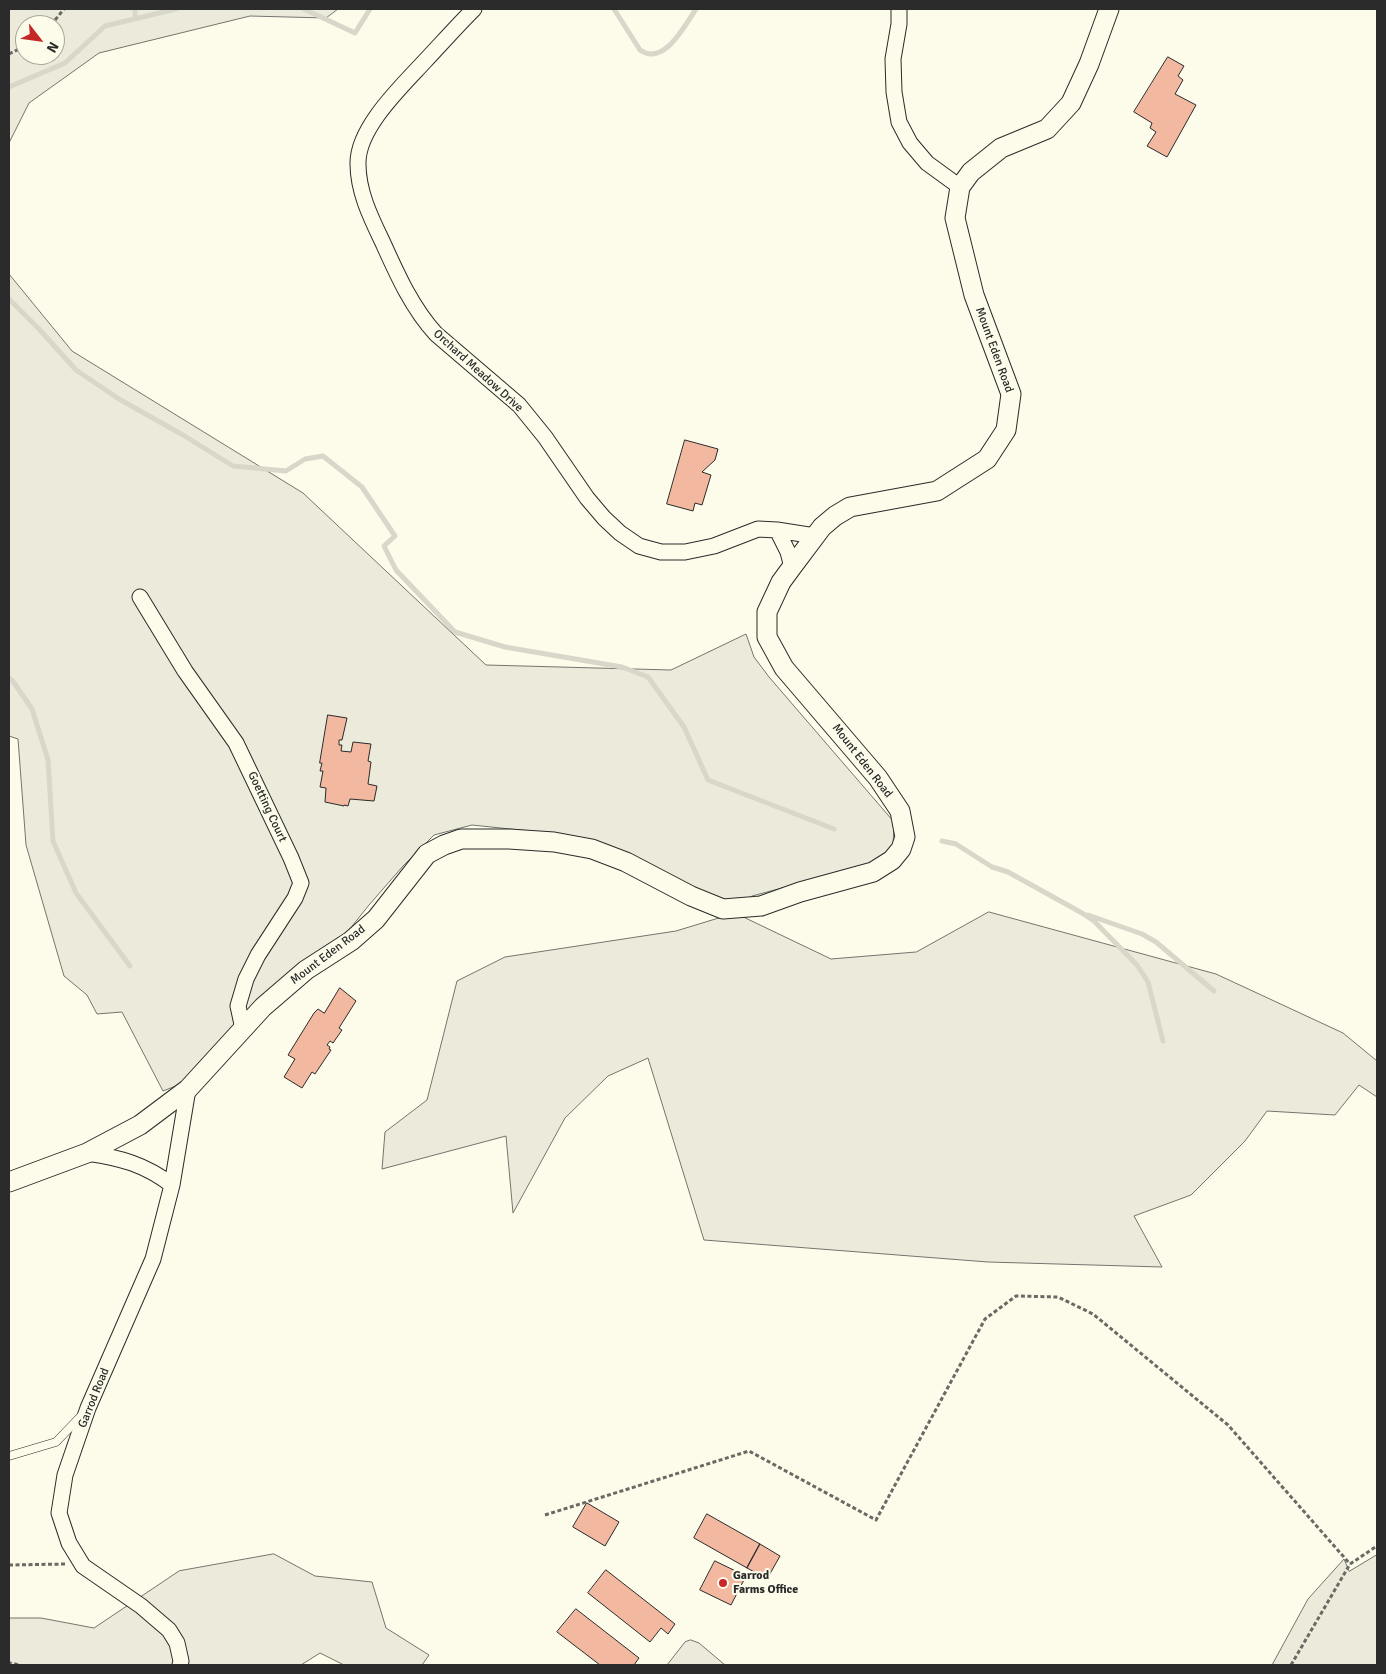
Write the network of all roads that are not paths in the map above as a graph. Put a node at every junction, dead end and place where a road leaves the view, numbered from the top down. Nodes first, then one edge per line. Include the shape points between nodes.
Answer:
1 (474, 9) edge
2 (899, 9) edge
3 (1109, 9) edge
4 (960, 187) junction
5 (777, 530) junction
6 (815, 536) junction
7 (792, 567) junction
8 (140, 598) dead end
9 (243, 1029) junction
10 (188, 1089) junction
11 (87, 1153) junction
12 (9, 1182) edge
13 (172, 1185) junction
14 (88, 1408) junction
15 (9, 1456) edge
16 (180, 1665) edge

1 - 5 street, Orchard Meadow Drive via 378,113 364,136 358,162 361,190 371,218 409,295 436,334 519,405 604,518 639,546 661,552 685,552 714,546 758,529
2 - 4 street via 893,59 899,122 910,143 927,163
3 - 4 street via 1071,103 1047,129 1001,148 971,172
4 - 6 street, Mount Eden Road via 955,218 974,295 1011,394 1006,430 987,459 937,492 850,507
5 - 6 street, Orchard Meadow Drive
5 - 7 street
6 - 7 street, Mount Eden Road
7 - 9 street, Mount Eden Road via 767,612 767,638 784,668 878,778 900,811 905,837 892,860 873,872 761,906 723,909 592,849 554,842 462,839 427,854 376,919 351,941 306,970
8 - 9 street, Goetting Court via 184,671 236,743 301,883 246,979 238,1006
9 - 10 street, Mount Eden Road
10 - 11 street, Mount Eden Road via 140,1125
10 - 13 street, Garrod Road
11 - 12 street, Mount Eden Road
11 - 13 street via 134,1162
13 - 14 street, Garrod Road via 153,1259
14 - 15 lane via 56,1442
14 - 16 street, Garrod Road via 65,1475 59,1513 69,1543 83,1566 141,1606 169,1630 177,1643 182,1661

